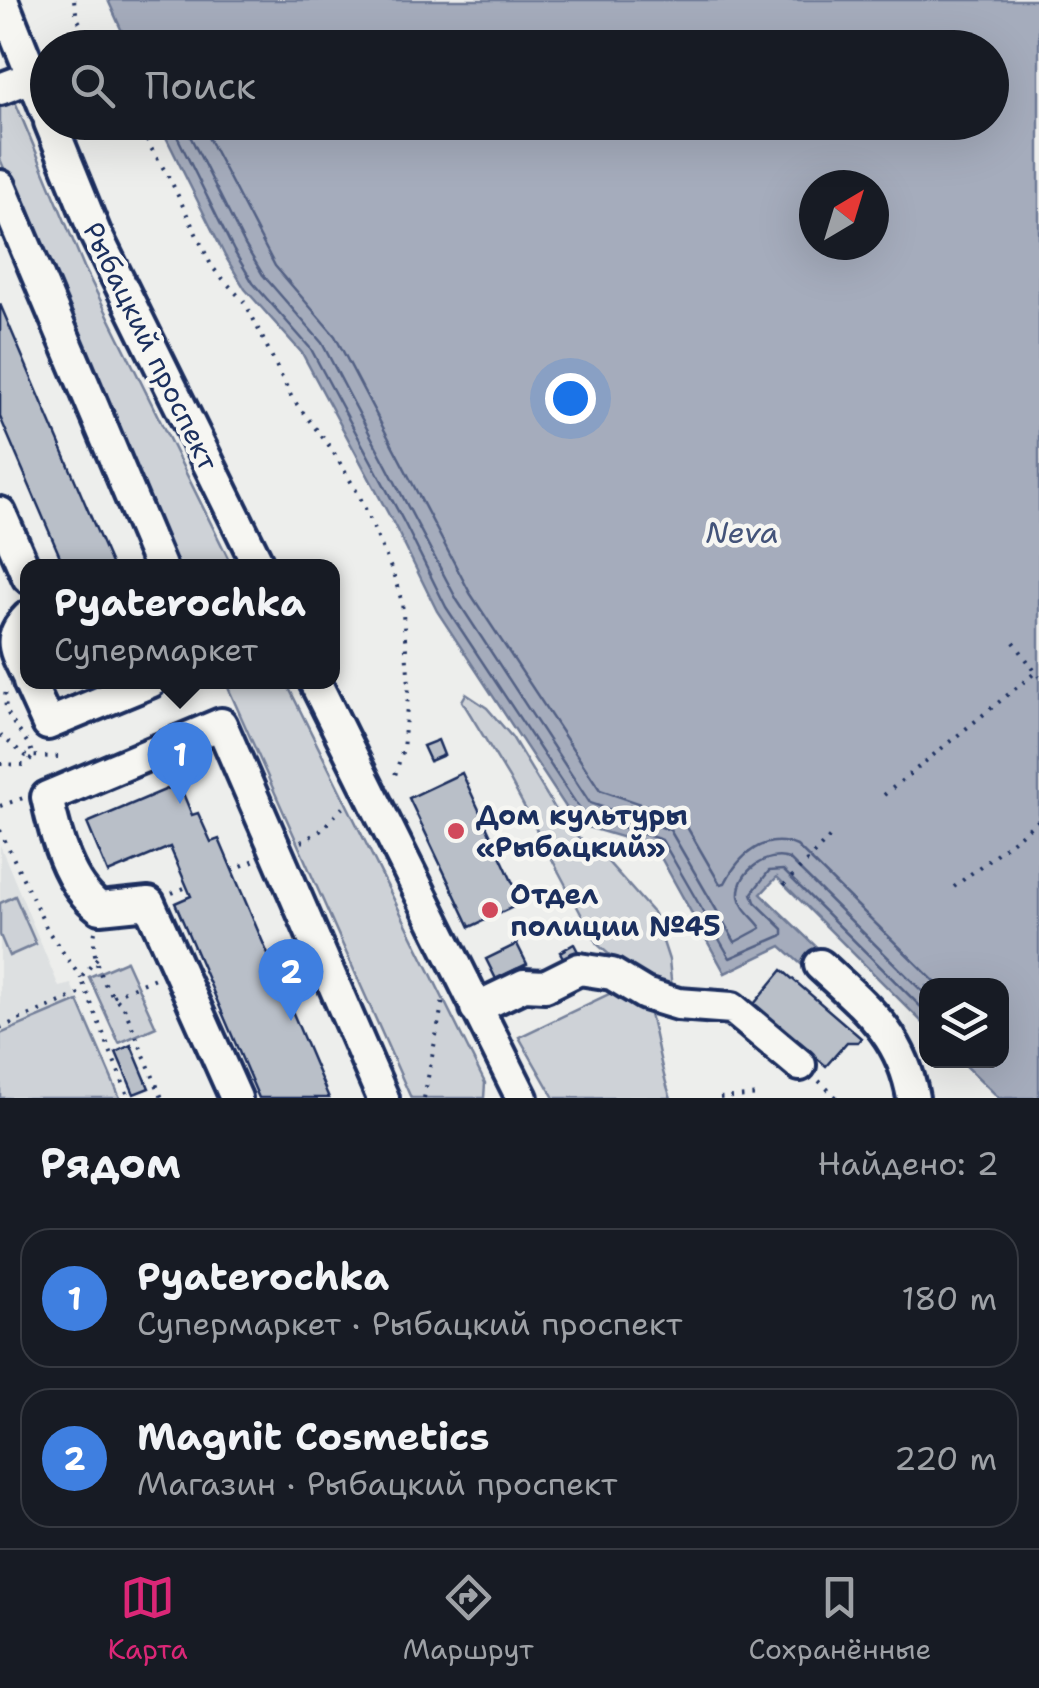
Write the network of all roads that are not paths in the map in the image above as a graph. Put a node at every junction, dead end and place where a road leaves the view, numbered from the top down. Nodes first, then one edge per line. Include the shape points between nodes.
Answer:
1 (2, 0) edge
2 (30, 72) edge
3 (30, 78) edge
4 (0, 90) edge
5 (57, 140) edge
6 (0, 186) edge
7 (7, 221) edge
8 (0, 513) edge
9 (20, 559) edge
10 (152, 559) edge
11 (256, 559) edge
12 (20, 626) edge
13 (20, 672) edge
14 (27, 689) edge
15 (133, 689) edge
16 (319, 689) edge
17 (820, 965) dead end
18 (476, 1008) junction
19 (800, 1066) dead end
20 (236, 1098) edge
21 (382, 1098) edge
22 (522, 1098) edge
23 (912, 1098) edge

1 - 2 street
3 - 4 street
5 - 11 street, Рыбацкий проспект via 95,234
6 - 7 street
7 - 10 street
8 - 9 street
12 - 13 street via 14,645
14 - 15 street via 48,724
16 - 18 street
17 - 23 street via 893,1039
18 - 19 street via 524,984 545,986 579,969 612,974 678,1004 732,1008
18 - 22 street
20 - 21 street via 150,903 100,908 82,895 47,798 220,724

